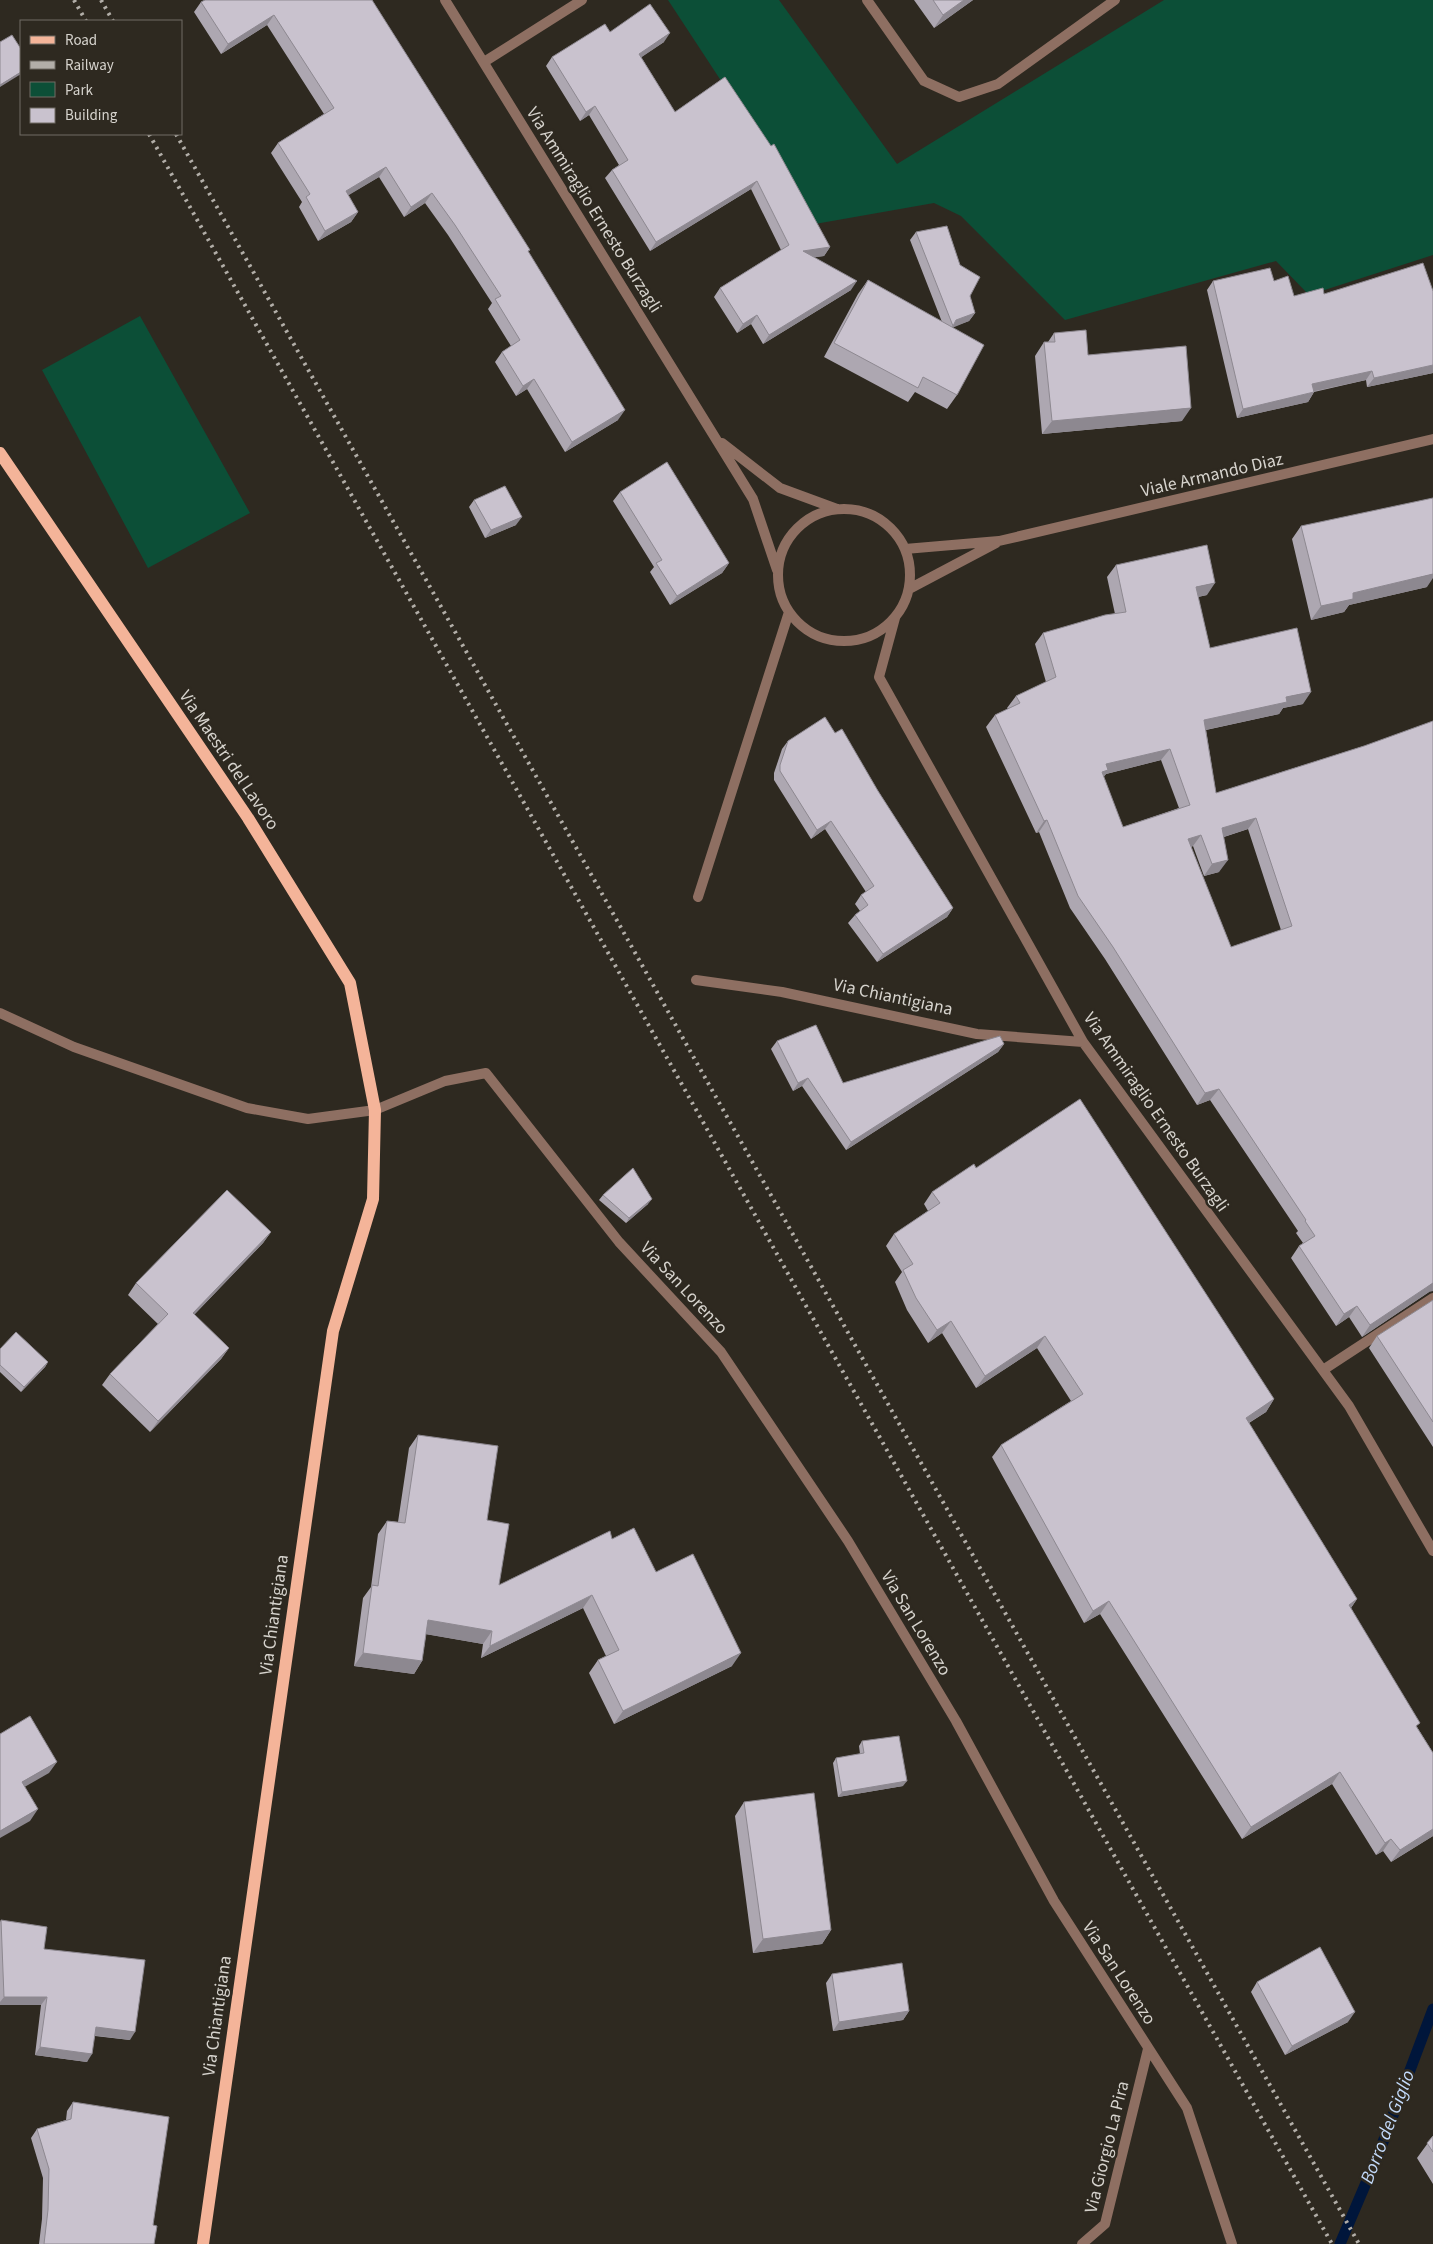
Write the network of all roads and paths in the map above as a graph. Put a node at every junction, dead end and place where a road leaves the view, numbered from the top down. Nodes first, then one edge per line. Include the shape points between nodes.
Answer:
1 (445, 0) edge
2 (582, 0) edge
3 (866, 0) edge
4 (1115, 0) edge
5 (484, 62) junction
6 (715, 438) junction
7 (1433, 439) edge
8 (0, 454) edge
9 (836, 508) junction
10 (999, 541) junction
11 (905, 548) junction
12 (777, 570) junction
13 (909, 589) junction
14 (789, 612) junction
15 (895, 618) junction
16 (698, 897) dead end
17 (696, 980) dead end
18 (0, 1013) edge
19 (1083, 1042) junction
20 (375, 1110) junction
21 (1433, 1298) edge
22 (1323, 1370) junction
23 (1433, 1551) edge
24 (1148, 2049) junction
25 (203, 2244) edge
26 (1082, 2244) edge
27 (1232, 2244) edge

1 - 5 street, Via Ammiraglio Ernesto Burzagli
2 - 5 street
3 - 4 street via 924,81 959,97 998,84
5 - 6 street, Via Ammiraglio Ernesto Burzagli
6 - 9 street, Via Ammiraglio Ernesto Burzagli via 780,488
6 - 12 street, Via Ammiraglio Ernesto Burzagli via 752,499
7 - 10 street, Viale Armando Diaz
8 - 20 main road, Via Maestri del Lavoro via 248,818 350,983
9 - 11 street, Via Ammiraglio Ernesto Burzagli via 858,509 878,517 894,531
9 - 12 street, Via Ammiraglio Ernesto Burzagli via 815,515 796,528 783,548
10 - 11 street, Viale Armando Diaz
10 - 13 street, Viale Armando Diaz
11 - 13 street, Via Ammiraglio Ernesto Burzagli via 910,569
12 - 14 street, Via Ammiraglio Ernesto Burzagli via 779,592
13 - 15 street, Via Ammiraglio Ernesto Burzagli
14 - 15 street, Via Ammiraglio Ernesto Burzagli via 803,627 840,641 860,639 879,631
14 - 16 street
15 - 19 street, Via Ammiraglio Ernesto Burzagli via 879,676
17 - 19 street, Via Chiantigiana via 782,992 977,1034
18 - 20 street via 74,1047 247,1108 308,1119
19 - 22 street, Via Ammiraglio Ernesto Burzagli
20 - 24 street, Via San Lorenzo via 445,1081 486,1073 619,1242 721,1352 848,1541 956,1721 1054,1901
20 - 25 main road, Via Chiantigiana via 373,1199 333,1332
21 - 22 street
22 - 23 street, Via Ammiraglio Ernesto Burzagli via 1349,1406
24 - 26 street, Via Giorgio La Pira via 1105,2224
24 - 27 street, Via San Lorenzo via 1186,2108

